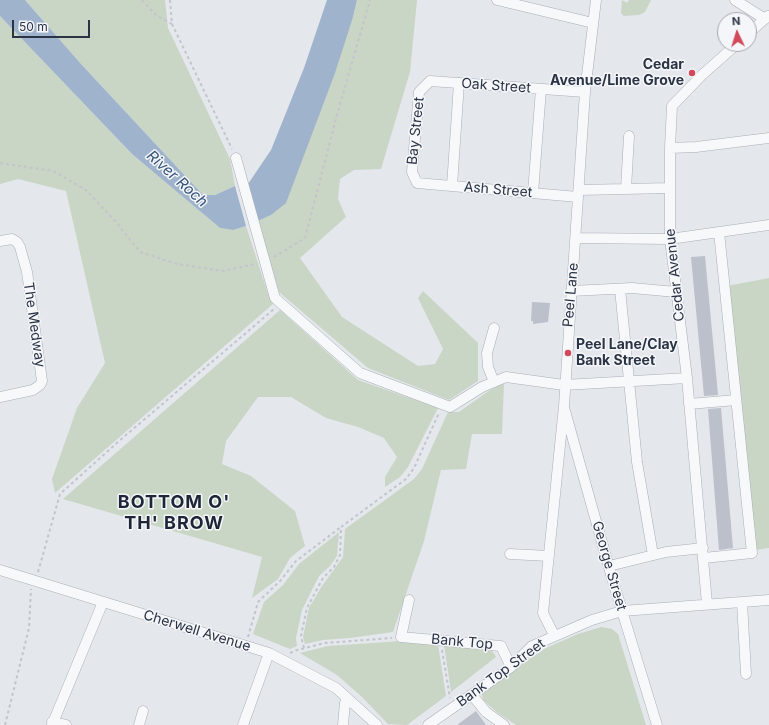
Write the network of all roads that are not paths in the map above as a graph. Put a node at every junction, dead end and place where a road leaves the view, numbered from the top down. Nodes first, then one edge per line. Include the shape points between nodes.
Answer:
1 (497, 0) edge
2 (596, 0) edge
3 (735, 0) edge
4 (767, 17) edge
5 (593, 23) junction
6 (757, 26) edge
7 (728, 52) edge
8 (430, 81) joint
9 (459, 83) junction
10 (541, 89) junction
11 (585, 92) junction
12 (629, 136) dead end
13 (769, 138) edge
14 (670, 148) junction
15 (236, 158) road end
16 (417, 183) joint
17 (452, 186) junction
18 (670, 188) junction
19 (626, 189) junction
20 (533, 193) junction
21 (578, 193) junction
22 (769, 225) edge
23 (719, 232) junction
24 (576, 238) junction
25 (670, 239) junction
26 (0, 241) edge
27 (620, 288) junction
28 (571, 291) junction
29 (676, 292) junction
30 (494, 328) dead end
31 (687, 378) junction
32 (629, 381) junction
33 (494, 382) junction
34 (564, 385) junction
35 (0, 397) edge
36 (736, 400) junction
37 (689, 404) junction
38 (564, 406) junction
39 (703, 553) junction
40 (510, 554) dead end
41 (653, 555) junction
42 (549, 556) junction
43 (609, 566) junction
44 (0, 570) edge
45 (409, 600) dead end
46 (769, 600) edge
47 (103, 602) junction
48 (742, 602) junction
49 (707, 604) junction
50 (622, 611) junction
51 (554, 635) junction
52 (269, 653) junction
53 (511, 666) junction
54 (746, 674) dead end
55 (472, 695) junction
56 (347, 698) junction
57 (143, 711) dead end
58 (52, 724) edge
59 (66, 725) edge
60 (139, 725) edge
61 (242, 725) edge
62 (343, 725) edge
63 (377, 725) edge
64 (428, 725) edge
65 (504, 725) edge
66 (657, 725) edge

1 - 5 street
2 - 5 street, Peel Lane
3 - 4 street
4 - 6 street
5 - 11 street, Peel Lane
7 - 14 street, Cedar Avenue via 672,106
8 - 9 street, Oak Street
8 - 16 street, Bay Street via 419,92 412,172
9 - 10 street, Oak Street
9 - 17 street
10 - 11 street, Oak Street
10 - 20 street
11 - 21 street, Peel Lane
12 - 19 street
13 - 14 street
14 - 18 street, Cedar Avenue
15 - 33 street via 275,298 360,373 450,408
16 - 17 street, Ash Street
17 - 20 street, Ash Street
18 - 19 street, Ash Street
18 - 25 street, Cedar Avenue
19 - 21 street, Ash Street
20 - 21 street, Ash Street
21 - 24 street, Peel Lane
22 - 23 street
23 - 25 street
23 - 36 street
24 - 25 street
24 - 28 street, Peel Lane
25 - 29 street, Cedar Avenue
26 - 35 street, The Medway via 12,239 20,247 27,272 42,376 40,385 32,390
27 - 28 street
27 - 29 street
27 - 32 street
28 - 34 street, Peel Lane
29 - 31 street, Cedar Avenue
30 - 33 street via 487,353 488,367
31 - 32 street
31 - 37 street, Cedar Avenue
32 - 34 street
32 - 41 street via 637,462
33 - 34 street via 506,377
34 - 38 street, Peel Lane
36 - 37 street
36 - 39 street via 752,553
37 - 39 street, Cedar Avenue
38 - 42 street, Peel Lane
38 - 43 street, George Street
39 - 41 street via 666,552
39 - 49 street, Cedar Avenue
40 - 42 street
41 - 43 street
42 - 51 street, Peel Lane via 543,613
43 - 50 street, George Street
44 - 47 street, Cherwell Avenue
45 - 53 street, Bank Top via 401,637 501,646
46 - 48 street, Bank Top Street
47 - 52 street, Cherwell Avenue
47 - 58 street
48 - 49 street, Bank Top Street
48 - 54 street
49 - 50 street, Bank Top Street
50 - 51 street, Bank Top Street
50 - 66 street, George Street
51 - 53 street, Bank Top Street via 532,646
52 - 56 street, Cherwell Avenue via 336,688
52 - 61 street
53 - 55 street, Bank Top Street
55 - 64 street, Bank Top Street
55 - 65 street via 486,712
56 - 62 street
56 - 63 street, Cherwell Avenue
57 - 60 street
58 - 59 street

